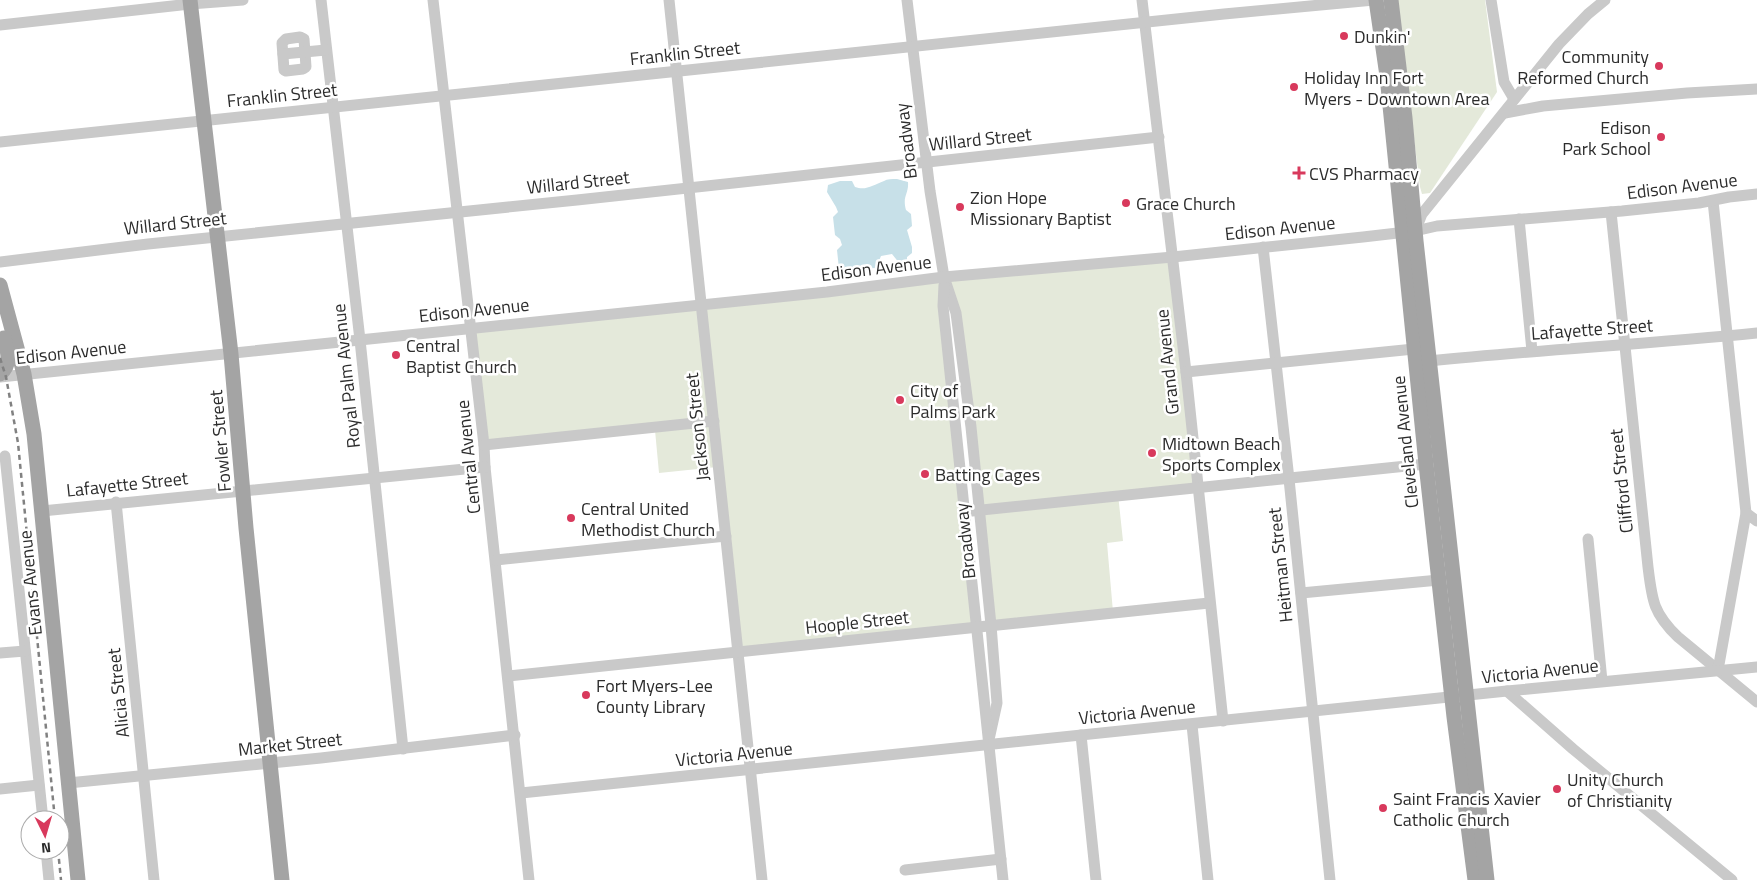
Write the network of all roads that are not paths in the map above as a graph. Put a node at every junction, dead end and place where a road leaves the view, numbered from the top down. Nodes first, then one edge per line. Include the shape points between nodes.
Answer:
1 (243, 0) edge
2 (321, 0) edge
3 (433, 0) edge
4 (669, 0) edge
5 (907, 0) edge
6 (1142, 0) edge
7 (1375, 0) edge
8 (1391, 0) edge
9 (1491, 0) edge
10 (1589, 0) edge
11 (1605, 0) edge
12 (190, 2) edge
13 (1264, 5) edge
14 (1588, 14) junction
15 (1393, 20) junction
16 (1145, 23) junction
17 (0, 25) edge
18 (912, 47) junction
19 (326, 50) junction
20 (305, 52) junction
21 (677, 72) junction
22 (1757, 89) edge
23 (444, 96) junction
24 (1514, 98) junction
25 (333, 108) junction
26 (1505, 113) junction
27 (203, 121) junction
28 (1159, 137) junction
29 (0, 142) edge
30 (927, 163) junction
31 (689, 188) junction
32 (1757, 194) edge
33 (1713, 201) junction
34 (457, 212) junction
35 (1611, 212) junction
36 (1518, 219) junction
37 (346, 223) junction
38 (1408, 231) junction
39 (218, 237) junction
40 (1263, 247) junction
41 (1173, 257) junction
42 (0, 262) edge
43 (944, 277) junction
44 (0, 286) edge
45 (702, 304) junction
46 (0, 322) edge
47 (471, 328) junction
48 (1757, 333) edge
49 (1728, 336) junction
50 (360, 340) junction
51 (1625, 345) junction
52 (1414, 349) junction
53 (1532, 351) junction
54 (231, 354) junction
55 (1429, 361) junction
56 (1275, 362) junction
57 (1186, 372) junction
58 (24, 374) junction
59 (0, 376) edge
60 (714, 421) junction
61 (484, 445) junction
62 (4, 456) dead end
63 (1426, 464) junction
64 (485, 467) junction
65 (374, 477) junction
66 (1289, 479) junction
67 (1198, 487) junction
68 (244, 490) junction
69 (1444, 494) junction
70 (116, 502) junction
71 (979, 510) junction
72 (42, 511) junction
73 (964, 512) junction
74 (1746, 513) junction
75 (6, 520) edge
76 (1757, 521) edge
77 (726, 536) junction
78 (1588, 538) dead end
79 (496, 560) junction
80 (1440, 580) junction
81 (1301, 593) junction
82 (1209, 603) junction
83 (991, 626) junction
84 (978, 627) junction
85 (25, 651) junction
86 (738, 652) junction
87 (0, 654) edge
88 (1757, 667) edge
89 (1718, 670) junction
90 (508, 676) junction
91 (1602, 681) junction
92 (1507, 691) junction
93 (1459, 697) junction
94 (1757, 702) edge
95 (1314, 712) junction
96 (1223, 721) junction
97 (1192, 724) junction
98 (514, 735) junction
99 (1081, 736) junction
100 (988, 744) junction
101 (403, 749) junction
102 (271, 763) junction
103 (751, 770) junction
104 (144, 775) junction
105 (68, 783) junction
106 (40, 785) junction
107 (0, 789) edge
108 (521, 793) junction
109 (42, 810) edge
110 (1001, 859) junction
111 (47, 860) edge
112 (905, 870) dead end
113 (1481, 878) edge
114 (49, 880) edge
115 (78, 880) edge
116 (154, 880) edge
117 (282, 880) edge
118 (529, 880) edge
119 (762, 880) edge
120 (1003, 880) edge
121 (1096, 880) edge
122 (1208, 880) edge
123 (1330, 880) edge
124 (1732, 880) edge

1 - 12 street
2 - 19 street, Royal Palm Avenue
3 - 23 street, Central Avenue
4 - 21 street, Jackson Street
5 - 18 street, Broadway
6 - 16 street, Grand Avenue
7 - 13 street, Franklin Street
7 - 15 main road
7 - 38 main road, Cleveland Avenue
8 - 15 main road, Cleveland Avenue
9 - 24 street via 1504,82
10 - 14 street
11 - 14 street
12 - 17 street
12 - 27 main road, Fowler Street
13 - 16 street, Franklin Street
14 - 24 street
15 - 38 main road, Cleveland Avenue via 1405,118
16 - 18 street, Franklin Street
16 - 28 street, Grand Avenue
18 - 21 street, Franklin Street
18 - 30 street, Broadway
19 - 20 street
19 - 25 street, Royal Palm Avenue
20 - 20 street via 306,67 284,70 283,41 300,37 304,39
21 - 23 street, Franklin Street
21 - 31 street, Jackson Street
22 - 26 street via 1688,92 1543,106
23 - 25 street, Franklin Street
23 - 34 street, Central Avenue
24 - 26 street
25 - 27 street, Franklin Street
25 - 37 street, Royal Palm Avenue
26 - 38 street
27 - 29 street, Franklin Street
27 - 39 main road, Fowler Street
28 - 30 street, Willard Street
28 - 41 street, Grand Avenue
30 - 31 street, Willard Street
30 - 43 street, Broadway
31 - 34 street, Willard Street
31 - 45 street, Jackson Street
32 - 33 street, Edison Avenue
33 - 35 street, Edison Avenue
33 - 49 street
34 - 37 street, Willard Street
34 - 47 street, Central Avenue
35 - 36 street, Edison Avenue
35 - 51 street, Clifford Street
36 - 38 street, Edison Avenue
36 - 53 street
37 - 39 street, Willard Street
37 - 50 street, Royal Palm Avenue
38 - 40 street, Edison Avenue
38 - 52 main road, Cleveland Avenue
38 - 55 main road, Cleveland Avenue
39 - 42 street, Willard Street
39 - 54 main road, Fowler Street
40 - 41 street, Edison Avenue
40 - 56 street, Heitman Street
41 - 43 street, Edison Avenue
41 - 57 street, Grand Avenue
43 - 45 street, Edison Avenue
43 - 71 street, Broadway via 956,313
43 - 73 street, Broadway via 943,306
44 - 58 main road, Evans Avenue
45 - 47 street, Edison Avenue
45 - 60 street, Jackson Street
46 - 59 main road via 8,360
47 - 50 street, Edison Avenue
47 - 61 street, Central Avenue
48 - 49 street, Lafayette Street
49 - 51 street, Lafayette Street
49 - 74 street
50 - 54 street, Edison Avenue
50 - 65 street, Royal Palm Avenue
51 - 53 street, Lafayette Street
51 - 89 street, Clifford Street via 1654,604 1666,626
52 - 56 street
52 - 63 main road, Cleveland Avenue
53 - 55 street, Lafayette Street
54 - 58 street, Edison Avenue
54 - 68 main road, Fowler Street
55 - 69 main road, Cleveland Avenue
56 - 57 street
56 - 66 street, Heitman Street
57 - 67 street, Grand Avenue
58 - 59 street, Edison Avenue
58 - 72 main road, Evans Avenue
60 - 61 street
60 - 77 street, Jackson Street
61 - 64 street, Central Avenue
62 - 75 street
63 - 66 street
63 - 69 main road
63 - 80 main road, Cleveland Avenue
64 - 65 street, Lafayette Street
64 - 79 street, Central Avenue
65 - 68 street, Lafayette Street
65 - 101 street, Royal Palm Avenue
66 - 67 street
66 - 81 street, Heitman Street
67 - 71 street
67 - 82 street, Grand Avenue
68 - 70 street, Lafayette Street
68 - 102 main road, Fowler Street
69 - 93 main road, Cleveland Avenue
70 - 72 street, Lafayette Street
70 - 104 street, Alicia Street
71 - 73 street
71 - 83 street, Broadway
72 - 105 main road, Evans Avenue
73 - 84 street, Broadway
74 - 76 street
74 - 89 street
75 - 85 street
77 - 79 street
77 - 86 street, Jackson Street
78 - 91 street
79 - 90 street, Central Avenue
80 - 81 street
80 - 93 main road, Cleveland Avenue
81 - 95 street, Heitman Street
82 - 83 street, Hoople Street
82 - 96 street, Grand Avenue
83 - 84 street, Hoople Street
83 - 100 street, Broadway via 997,703
84 - 86 street, Hoople Street
84 - 100 street, Broadway
85 - 87 street
85 - 106 street
86 - 90 street, Hoople Street
86 - 103 street, Jackson Street
88 - 89 street, Victoria Avenue
89 - 91 street, Victoria Avenue
89 - 94 street, Clifford Street
90 - 98 street, Central Avenue
91 - 92 street, Victoria Avenue
92 - 93 street, Victoria Avenue
92 - 124 street
93 - 95 street, Victoria Avenue
93 - 113 main road, Cleveland Avenue
95 - 96 street, Victoria Avenue
95 - 123 street, Heitman Street
96 - 97 street, Victoria Avenue
97 - 99 street, Victoria Avenue
97 - 122 street
98 - 101 street, Market Street
98 - 108 street, Central Avenue
99 - 100 street, Victoria Avenue
99 - 121 street
100 - 103 street, Victoria Avenue
100 - 110 street, Broadway
101 - 102 street, Market Street
102 - 104 street, Market Street
102 - 117 main road, Fowler Street
103 - 108 street, Victoria Avenue
103 - 119 street, Jackson Street
104 - 105 street, Market Street
104 - 116 street, Alicia Street
105 - 115 main road, Evans Avenue
106 - 107 street
106 - 109 street
108 - 118 street, Central Avenue
110 - 112 street
110 - 120 street, Broadway
111 - 114 street

